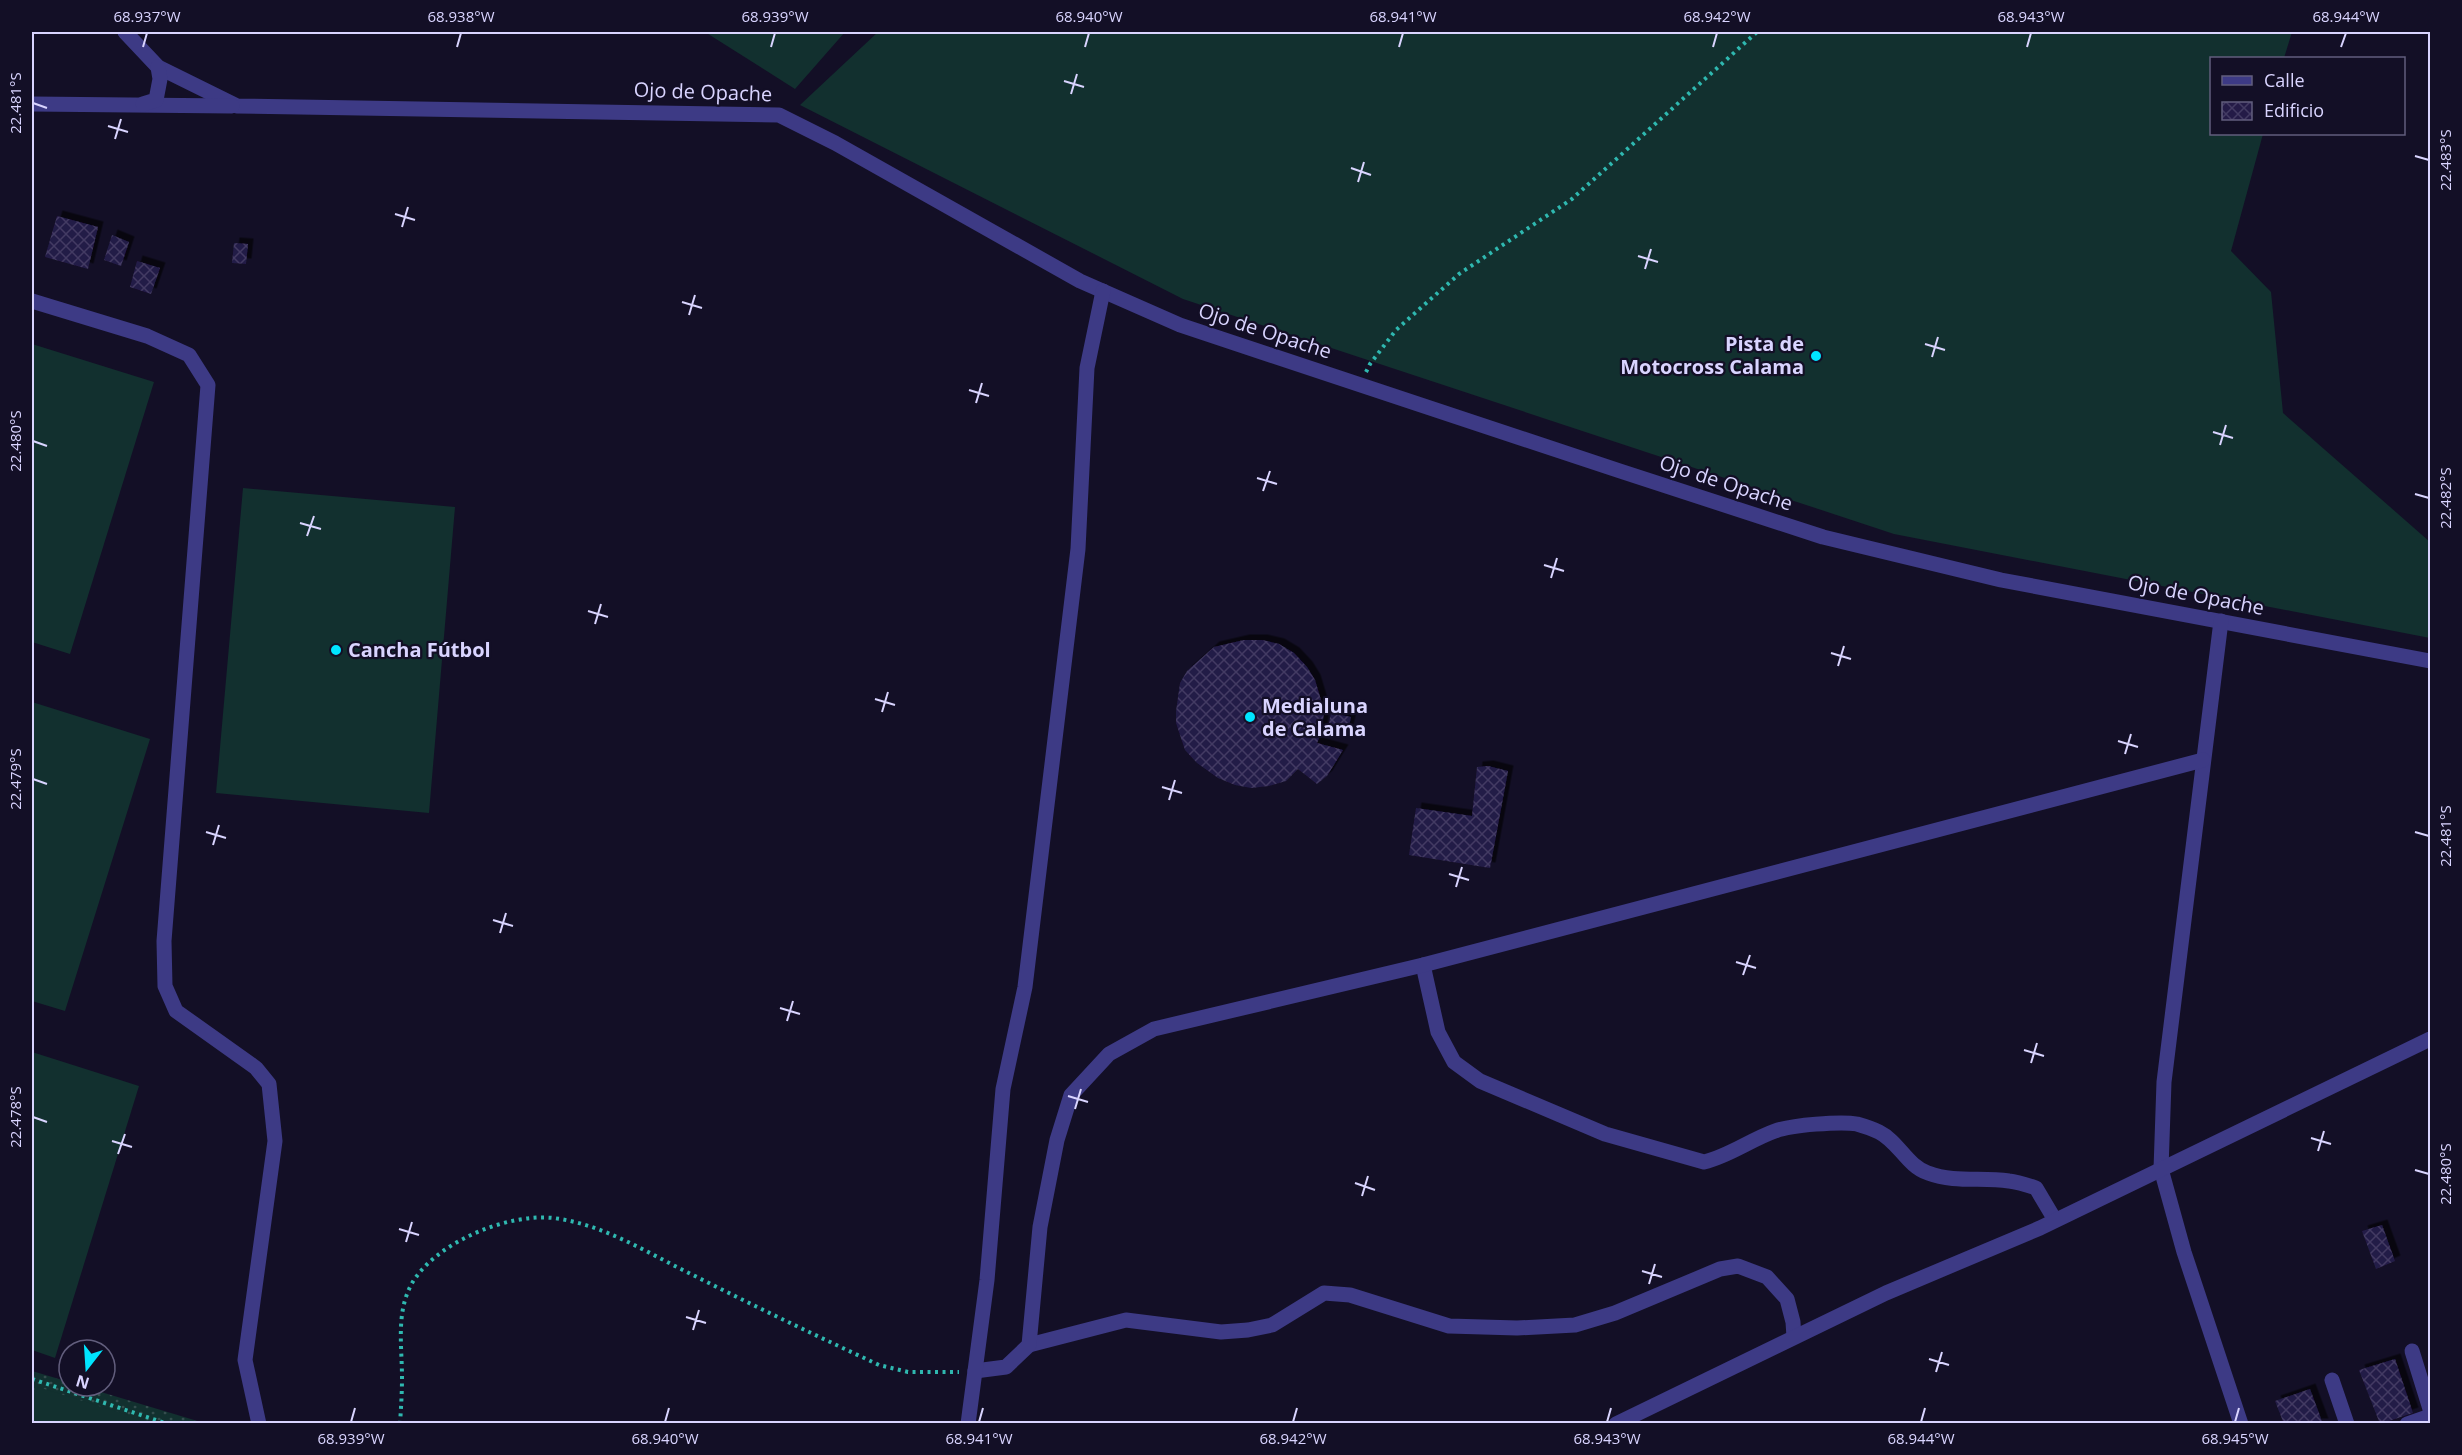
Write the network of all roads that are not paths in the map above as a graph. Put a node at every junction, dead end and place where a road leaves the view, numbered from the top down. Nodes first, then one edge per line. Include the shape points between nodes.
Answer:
1 (125, 32) edge
2 (158, 67) junction
3 (32, 104) edge
4 (140, 105) junction
5 (237, 106) junction
6 (1103, 291) junction
7 (32, 301) edge
8 (2221, 621) junction
9 (2430, 661) edge
10 (2203, 760) junction
11 (1423, 965) junction
12 (2430, 1040) edge
13 (2161, 1169) junction
14 (2055, 1221) junction
15 (1794, 1337) junction
16 (1029, 1345) junction
17 (2412, 1351) dead end
18 (975, 1371) junction
19 (2332, 1380) dead end
20 (2430, 1409) edge
21 (2430, 1416) edge
22 (259, 1424) edge
23 (968, 1424) edge
24 (1616, 1424) edge
25 (2241, 1424) edge
26 (2347, 1424) edge
27 (2407, 1424) edge

1 - 2 street, Ojo de Opache
2 - 4 street via 156,100
2 - 5 street, Ojo de Opache
3 - 4 street
4 - 5 street
5 - 6 street, Ojo de Opache via 779,115 835,142
6 - 8 street, Ojo de Opache via 1180,325 1823,537 2001,580
6 - 18 street via 1087,368 1078,549 1025,987 1003,1089
7 - 22 street via 147,336 189,355 208,384 164,941 165,986 176,1011 256,1068 269,1084 275,1141 244,1360
8 - 9 street, Ojo de Opache
8 - 10 street
10 - 11 street
10 - 13 street via 2164,1082
11 - 14 street via 1438,1032 1454,1062 1480,1081 1605,1134 1704,1162 1777,1130 1857,1124 1895,1143 1925,1173 1953,1180 2011,1181 2036,1188
11 - 16 street via 1154,1029 1109,1054 1071,1095 1057,1140 1040,1227
12 - 13 street
13 - 14 street
13 - 25 street
14 - 15 street
15 - 16 street via 1787,1299 1767,1277 1738,1266 1720,1269 1615,1313 1575,1325 1449,1326 1350,1295 1324,1293 1272,1325 1248,1330 1221,1332 1126,1320
15 - 24 street
16 - 18 street via 1006,1367
17 - 20 street
18 - 23 street
19 - 26 street
21 - 27 street

